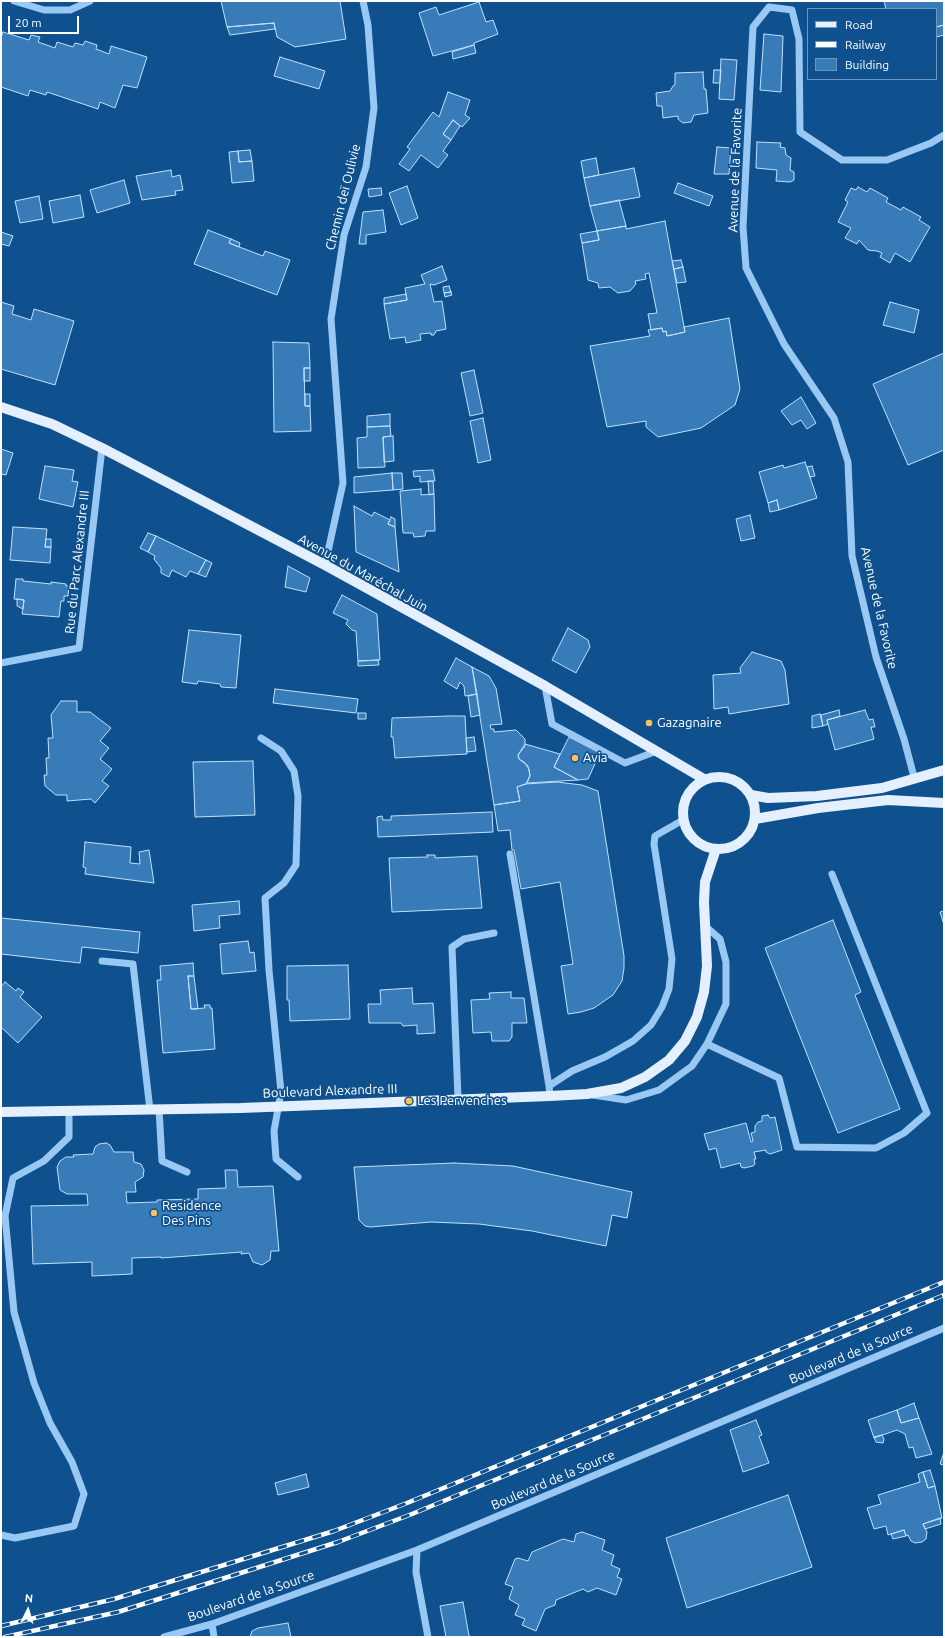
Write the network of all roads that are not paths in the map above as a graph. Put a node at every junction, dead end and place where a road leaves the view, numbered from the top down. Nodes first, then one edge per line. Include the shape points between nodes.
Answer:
1 (14, 1) edge
2 (90, 1) edge
3 (363, 1) edge
4 (944, 135) edge
5 (1, 407) edge
6 (102, 448) junction
7 (326, 565) junction
8 (1, 664) edge
9 (545, 686) junction
10 (261, 738) dead end
11 (657, 751) junction
12 (944, 770) edge
13 (914, 777) junction
14 (704, 779) junction
15 (751, 795) junction
16 (944, 803) edge
17 (755, 819) junction
18 (683, 820) junction
19 (716, 849) junction
20 (510, 854) dead end
21 (832, 874) dead end
22 (705, 926) junction
23 (494, 933) dead end
24 (102, 961) dead end
25 (707, 1044) junction
26 (550, 1091) junction
27 (587, 1094) junction
28 (458, 1098) junction
29 (278, 1106) junction
30 (154, 1109) junction
31 (69, 1111) junction
32 (1, 1112) edge
33 (188, 1172) dead end
34 (298, 1177) dead end
35 (944, 1328) edge
36 (1, 1535) edge
37 (417, 1550) junction
38 (212, 1624) junction
39 (164, 1637) edge
40 (214, 1637) edge
41 (428, 1637) edge

1 - 2 street via 44,10 70,10
3 - 7 street, Chemin deï Oulivie via 368,25 374,108 366,167 344,235 331,319 343,483
4 - 13 street, Avenue de la Favorite via 931,143 887,160 842,160 800,132 799,39 792,10 769,7 753,27 743,226 746,268 784,344 834,418 848,462 852,556 876,657
5 - 6 main road, Avenue du Maréchal Juin via 52,424
6 - 7 main road, Avenue du Maréchal Juin
6 - 8 street, Rue du Parc Alexandre III via 79,648
7 - 9 main road, Avenue du Maréchal Juin
9 - 11 main road, Avenue du Maréchal Juin
9 - 11 street via 552,724 625,763
10 - 29 street via 280,752 294,771 298,796 296,865 284,883 265,898 281,1092
11 - 14 main road, Avenue du Maréchal Juin
12 - 13 main road
13 - 15 main road via 882,788 817,796 768,798
14 - 15 main road via 717,776 730,778 742,785
14 - 18 main road via 686,796 682,808
15 - 17 main road
16 - 17 main road via 888,800
17 - 19 main road via 751,830 737,845
18 - 19 main road via 694,840
18 - 26 street via 655,836 654,844 672,959 669,988 662,1007 652,1025 633,1041 605,1057 572,1071
19 - 22 main road, Boulevard Alexandre III via 705,882
20 - 26 street
21 - 25 street via 926,1113 904,1133 876,1148 797,1147 778,1078
22 - 25 street via 720,938 726,962 726,1004
22 - 27 main road, Boulevard Alexandre III via 707,966 704,992 698,1017 685,1041 669,1060 645,1078 621,1088
23 - 28 street via 464,939 452,947
24 - 30 street via 133,964
25 - 27 street via 692,1066 659,1090 626,1100
26 - 27 main road, Boulevard Alexandre III
26 - 28 main road, Boulevard Alexandre III
28 - 29 main road, Boulevard Alexandre III
29 - 30 main road, Boulevard Alexandre III
29 - 34 street via 274,1131 276,1159
30 - 31 main road, Boulevard Alexandre III
30 - 33 street via 162,1161
31 - 32 main road, Boulevard Alexandre III
31 - 36 street via 69,1137 44,1161 13,1178 5,1216 14,1312 30,1369 50,1423 72,1462 84,1494 74,1526 15,1538
35 - 37 street, Boulevard de la Source
37 - 38 street, Boulevard de la Source
37 - 41 street via 416,1572
38 - 39 street, Boulevard de la Source
38 - 40 street

